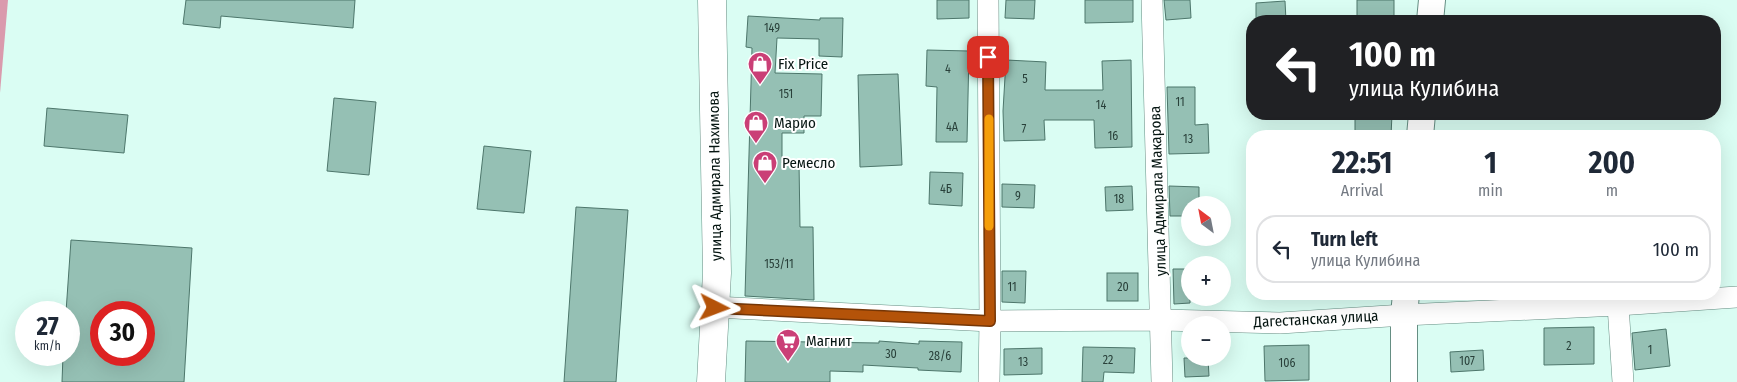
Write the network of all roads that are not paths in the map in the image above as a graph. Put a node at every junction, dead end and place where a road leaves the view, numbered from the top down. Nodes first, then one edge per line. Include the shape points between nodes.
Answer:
1 (712, 0) edge
2 (988, 0) edge
3 (1152, 0) edge
4 (1432, 0) edge
5 (1431, 15) edge
6 (1737, 297) edge
7 (1721, 298) edge
8 (1692, 300) edge
9 (1405, 304) edge
10 (1618, 305) junction
11 (715, 308) junction
12 (1162, 320) junction
13 (990, 321) junction
14 (711, 382) edge
15 (989, 382) edge
16 (1162, 382) edge
17 (1404, 382) edge
18 (1623, 382) edge

1 - 11 main road, улица Адмирала Нахимова
2 - 13 street
3 - 12 street, улица Адмирала Макарова
4 - 5 street
6 - 7 street, Дагестанская улица
8 - 10 street, Дагестанская улица
9 - 10 street, Дагестанская улица
9 - 12 street, Дагестанская улица via 1280,324
9 - 17 street
10 - 18 street
11 - 13 street, Дагестанская улица
11 - 14 main road, улица Адмирала Нахимова
12 - 13 street, Дагестанская улица
12 - 16 street, улица Адмирала Макарова
13 - 15 street

